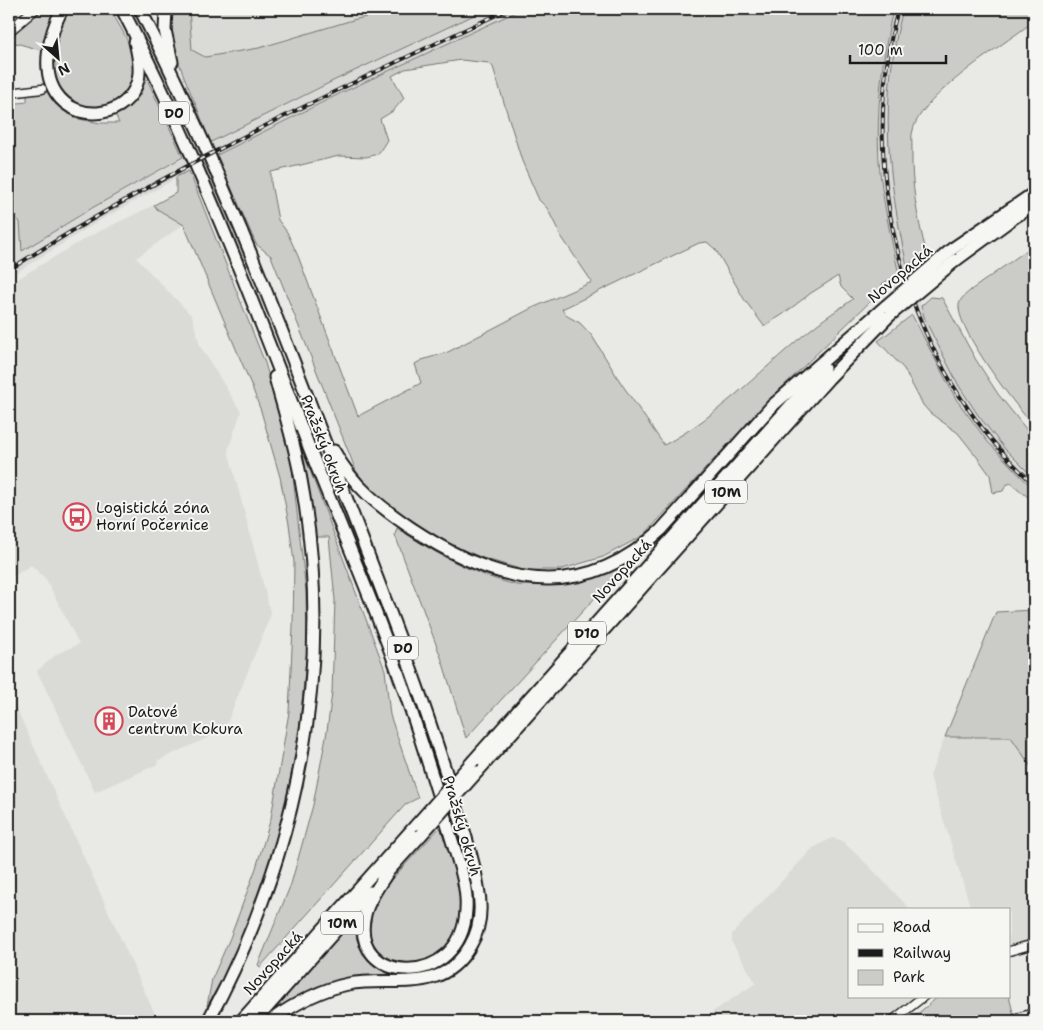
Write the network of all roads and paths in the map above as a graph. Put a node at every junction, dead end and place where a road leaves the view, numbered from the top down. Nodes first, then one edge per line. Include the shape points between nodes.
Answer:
1 (26, 9) edge
2 (35, 9) edge
3 (62, 9) edge
4 (122, 9) edge
5 (140, 9) edge
6 (166, 9) edge
7 (132, 28) junction
8 (9, 29) edge
9 (42, 89) dead end
10 (9, 92) edge
11 (182, 95) junction
12 (1034, 193) edge
13 (1034, 205) edge
14 (954, 254) junction
15 (255, 308) junction
16 (887, 311) junction
17 (314, 414) junction
18 (387, 873) junction
19 (1034, 944) edge
20 (1010, 951) edge
21 (921, 998) edge
22 (1034, 1013) edge
23 (1017, 1018) dead end
24 (208, 1021) edge
25 (240, 1021) edge
26 (255, 1021) edge
27 (270, 1021) edge
28 (892, 1021) edge

1 - 8 main road
2 - 8 main road
3 - 7 highway via 51,41 49,74 59,98 80,111 110,111 134,91 139,67
4 - 7 highway, Pražský okruh / D0
5 - 11 highway, Pražský okruh / D0
6 - 11 highway via 167,41
7 - 15 highway, Pražský okruh / D0 via 189,146
9 - 10 street
11 - 17 highway, Pražský okruh / D0 via 225,192
12 - 14 highway, Novopacká / 10M
13 - 14 highway, Novopacká / 10M
14 - 16 highway, Novopacká / 10M, bridge
15 - 18 highway, Pražský okruh / D0 via 395,663 463,880 466,902 461,933 444,956 429,965 412,970 401,969 380,960 370,949 363,924 369,903
15 - 24 highway via 296,452 307,520 313,594 311,679 302,756 283,842 260,913
16 - 17 highway via 772,406 649,542 614,564 566,578 509,575 446,549 416,531 356,484 338,459
16 - 18 highway, Novopacká / 10M, bridge
16 - 25 highway, Novopacká / D10, bridge via 821,371
17 - 27 highway, Pražský okruh / D0 via 414,677 445,770 478,887 480,916 474,938 460,959 433,978 339,986 298,1003
18 - 26 highway, Novopacká / 10M
19 - 20 street
21 - 28 street
22 - 23 street

